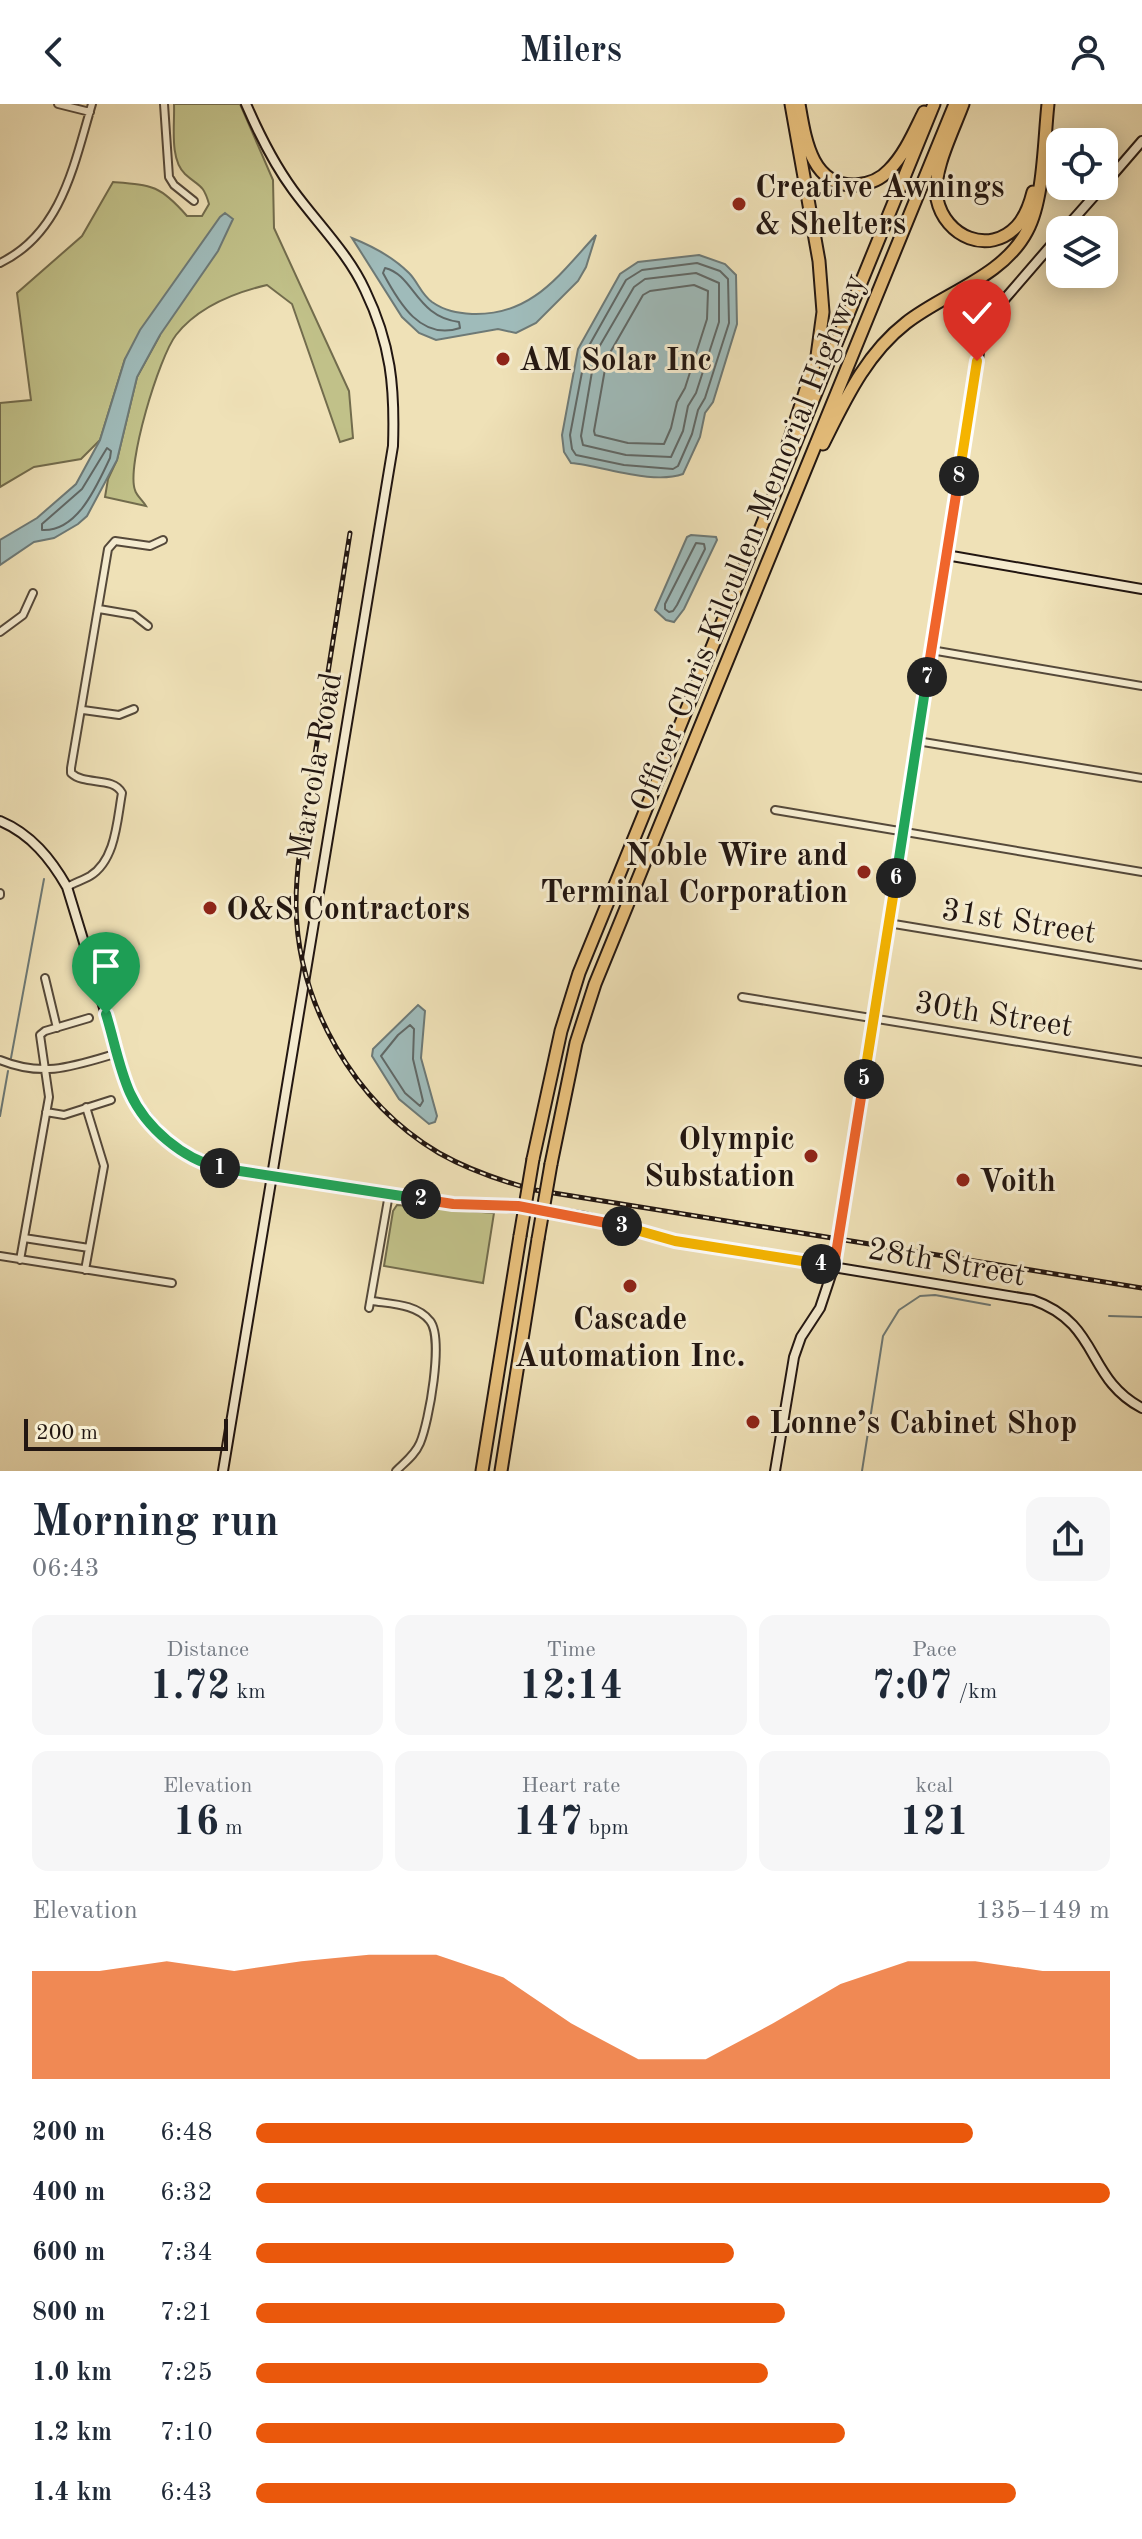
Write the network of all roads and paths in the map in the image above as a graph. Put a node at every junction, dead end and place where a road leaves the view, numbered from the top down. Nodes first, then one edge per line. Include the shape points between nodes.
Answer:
1 (58, 104) edge
2 (92, 104) edge
3 (164, 104) edge
4 (246, 104) edge
5 (791, 104) edge
6 (799, 104) edge
7 (927, 104) edge
8 (934, 104) edge
9 (955, 104) edge
10 (963, 104) edge
11 (1048, 104) edge
12 (90, 112) junction
13 (1142, 141) edge
14 (1118, 168) edge
15 (1041, 169) junction
16 (1090, 200) edge
17 (194, 201) dead end
18 (1076, 216) edge
19 (1046, 251) edge
20 (0, 263) edge
21 (788, 512) junction
22 (761, 530) junction
23 (163, 540) dead end
24 (946, 555) junction
25 (1142, 589) edge
26 (33, 593) dead end
27 (99, 609) junction
28 (148, 626) dead end
29 (0, 632) edge
30 (931, 650) junction
31 (1142, 686) edge
32 (134, 709) dead end
33 (83, 710) junction
34 (917, 741) junction
35 (1142, 778) edge
36 (775, 810) dead end
37 (0, 821) edge
38 (903, 831) junction
39 (1142, 872) edge
40 (67, 887) junction
41 (888, 923) junction
42 (1142, 965) edge
43 (45, 978) dead end
44 (742, 997) dead end
45 (89, 1018) dead end
46 (874, 1018) junction
47 (57, 1028) junction
48 (118, 1053) junction
49 (0, 1060) edge
50 (1142, 1062) edge
51 (47, 1070) junction
52 (111, 1100) dead end
53 (86, 1107) junction
54 (46, 1112) junction
55 (271, 1177) junction
56 (389, 1194) junction
57 (24, 1238) junction
58 (89, 1248) junction
59 (0, 1256) edge
60 (20, 1260) junction
61 (834, 1266) junction
62 (85, 1270) junction
63 (172, 1283) dead end
64 (1142, 1408) edge
65 (223, 1471) edge
66 (396, 1471) edge
67 (482, 1471) edge
68 (501, 1471) edge
69 (775, 1471) edge

1 - 12 street
2 - 12 street
3 - 17 street via 169,177
4 - 55 main road, Marcola Road via 274,161 364,288 379,322 394,395 393,446
5 - 22 highway via 823,312 817,356
6 - 7 highway via 814,163 832,179 851,185 887,173
8 - 22 highway, Officer Chris Kilcullen Memorial Highway
9 - 21 highway, Officer Chris Kilcullen Memorial Highway
10 - 15 highway via 937,181 936,198 955,232 979,241 1008,233 1024,217
11 - 15 highway
12 - 20 street via 67,188 53,214 26,247
13 - 14 main road
15 - 21 highway via 1037,208 1016,248 906,322 874,355
16 - 18 main road
19 - 24 main road via 1005,298 984,333
21 - 68 highway, Officer Chris Kilcullen Memorial Highway, bridge via 595,984 576,1043
22 - 67 highway, Officer Chris Kilcullen Memorial Highway, bridge via 579,973 561,1031 533,1159
23 - 27 street via 150,546 111,544
24 - 25 main road
24 - 30 main road
26 - 29 street via 23,615
27 - 28 street via 134,615
27 - 33 street
30 - 31 street
30 - 34 main road
32 - 33 street via 119,715
33 - 40 street via 71,773 121,789 113,842 104,862 93,875
34 - 35 street
34 - 38 main road
36 - 38 street
37 - 40 main road via 40,848
38 - 39 street
38 - 41 main road
40 - 48 main road
41 - 42 street, 31st Street
41 - 46 main road
43 - 47 street
44 - 46 street, 30th Street
45 - 47 street
46 - 50 street, 30th Street
46 - 61 main road
47 - 51 street via 40,1035
48 - 51 street
48 - 55 main road via 130,1093 149,1123 171,1143 213,1166
49 - 51 street
51 - 54 street
52 - 53 street
53 - 54 street via 64,1115
53 - 58 street via 104,1166
54 - 57 street
55 - 56 main road, 28th Street
55 - 65 main road, Marcola Road
56 - 61 main road, 28th Street via 585,1217 675,1241
56 - 66 street via 371,1305 413,1308 430,1321 437,1341 421,1442
57 - 58 street
57 - 60 street
58 - 62 street
59 - 60 street
60 - 62 street
61 - 64 main road, 28th Street via 1047,1305 1080,1330 1111,1384
61 - 69 main road via 820,1308 794,1357
62 - 63 street

